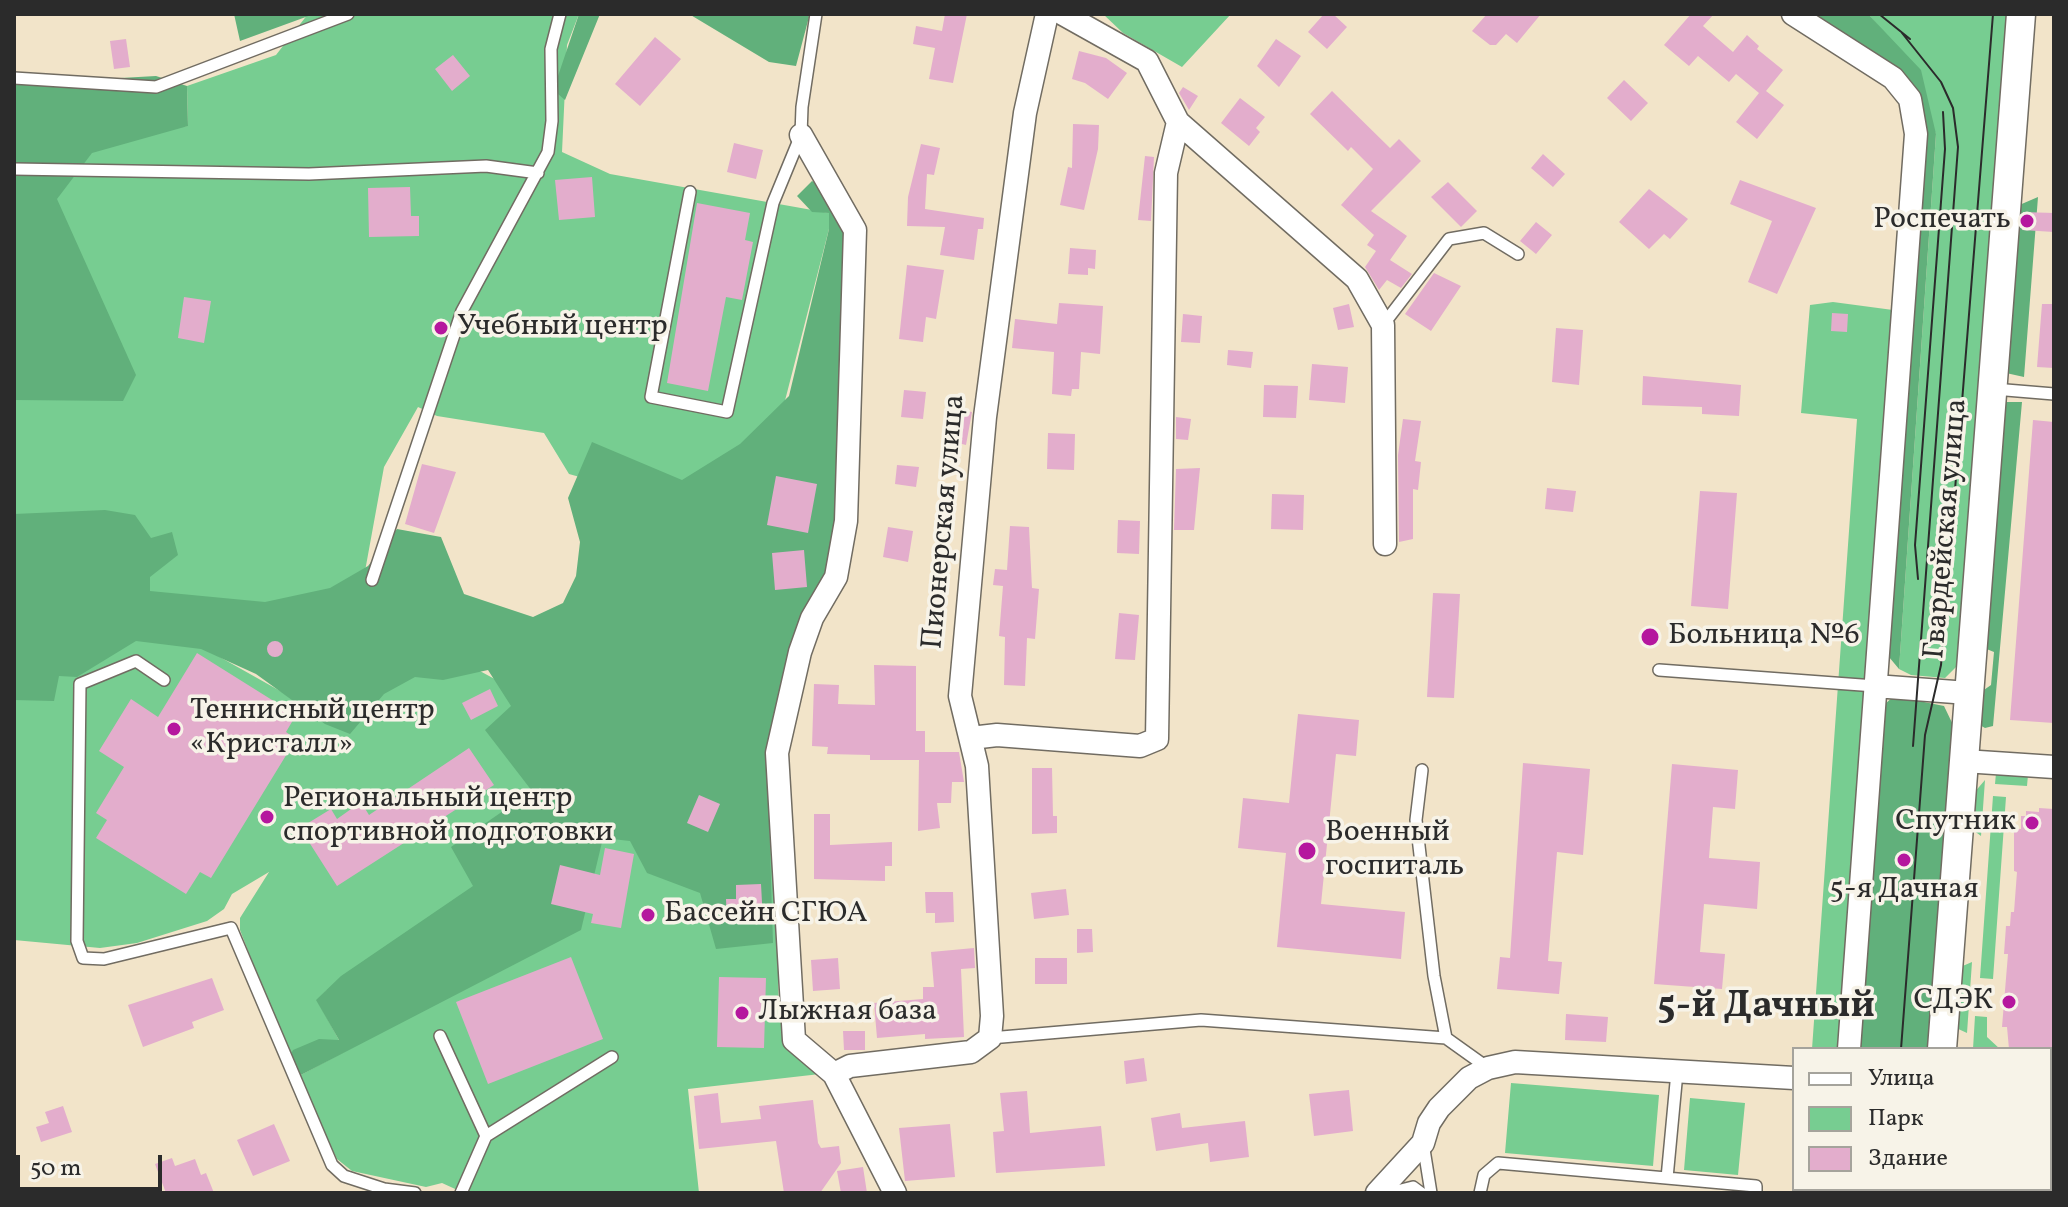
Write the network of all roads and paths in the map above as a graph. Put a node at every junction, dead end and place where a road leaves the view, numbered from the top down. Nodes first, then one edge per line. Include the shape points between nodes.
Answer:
1 (348, 14) edge
2 (560, 14) edge
3 (816, 14) edge
4 (1047, 14) edge
5 (1063, 14) edge
6 (1793, 14) edge
7 (2021, 14) edge
8 (14, 78) edge
9 (1178, 122) junction
10 (801, 135) junction
11 (14, 169) edge
12 (538, 173) junction
13 (690, 192) dead end
14 (1518, 254) dead end
15 (1383, 325) junction
16 (1993, 389) junction
17 (2054, 394) edge
18 (1385, 544) dead end
19 (372, 580) dead end
20 (1659, 670) dead end
21 (164, 680) dead end
22 (1875, 686) junction
23 (1968, 693) junction
24 (971, 738) junction
25 (1964, 761) junction
26 (2054, 767) edge
27 (1422, 770) dead end
28 (440, 1036) dead end
29 (990, 1038) junction
30 (1446, 1038) junction
31 (1849, 1047) edge
32 (1942, 1047) edge
33 (612, 1057) dead end
34 (1488, 1068) junction
35 (1677, 1072) junction
36 (834, 1074) junction
37 (1792, 1078) edge
38 (486, 1136) junction
39 (1423, 1143) junction
40 (1667, 1178) junction
41 (415, 1193) edge
42 (461, 1193) edge
43 (895, 1193) edge
44 (1377, 1193) edge
45 (1389, 1193) edge
46 (1421, 1193) edge
47 (1431, 1193) edge
48 (1480, 1193) edge
49 (1756, 1193) edge

1 - 8 lane via 156,87
2 - 12 lane via 551,49 548,152
3 - 10 lane
4 - 24 street, Пионерская улица via 1025,113 985,417 960,696
5 - 9 street via 1147,61
6 - 22 street via 1893,78 1910,99 1916,134
7 - 16 street, Гвардейская улица
9 - 15 street via 1357,279
9 - 24 street via 1166,173 1157,739 1140,746 997,735
10 - 13 lane via 773,203 727,412 651,397
10 - 36 street via 855,230 846,521 836,577 800,652 777,753 794,1040
11 - 12 lane via 309,174 486,166
12 - 19 lane via 462,311
14 - 15 lane via 1484,233 1449,239
15 - 18 street
16 - 17 lane
16 - 23 street, Гвардейская улица
20 - 22 lane
21 - 41 lane via 136,661 80,684 77,941 83,958 104,959 231,928 332,1165 344,1176
22 - 23 street
22 - 31 street
23 - 25 street, Гвардейская улица
24 - 29 street, Пионерская улица via 977,766
25 - 26 street
25 - 32 street, Гвардейская улица
27 - 30 lane via 1416,820
28 - 38 lane
29 - 30 lane via 1201,1020
29 - 36 street via 971,1052 850,1066
30 - 34 lane
33 - 38 lane
34 - 35 street via 1515,1062
34 - 39 street via 1469,1078 1439,1108
35 - 37 street
35 - 40 lane
36 - 43 street
38 - 42 lane
39 - 44 street
39 - 47 lane
40 - 48 lane via 1498,1163 1484,1175
40 - 49 lane via 1756,1186
45 - 46 lane via 1413,1187

